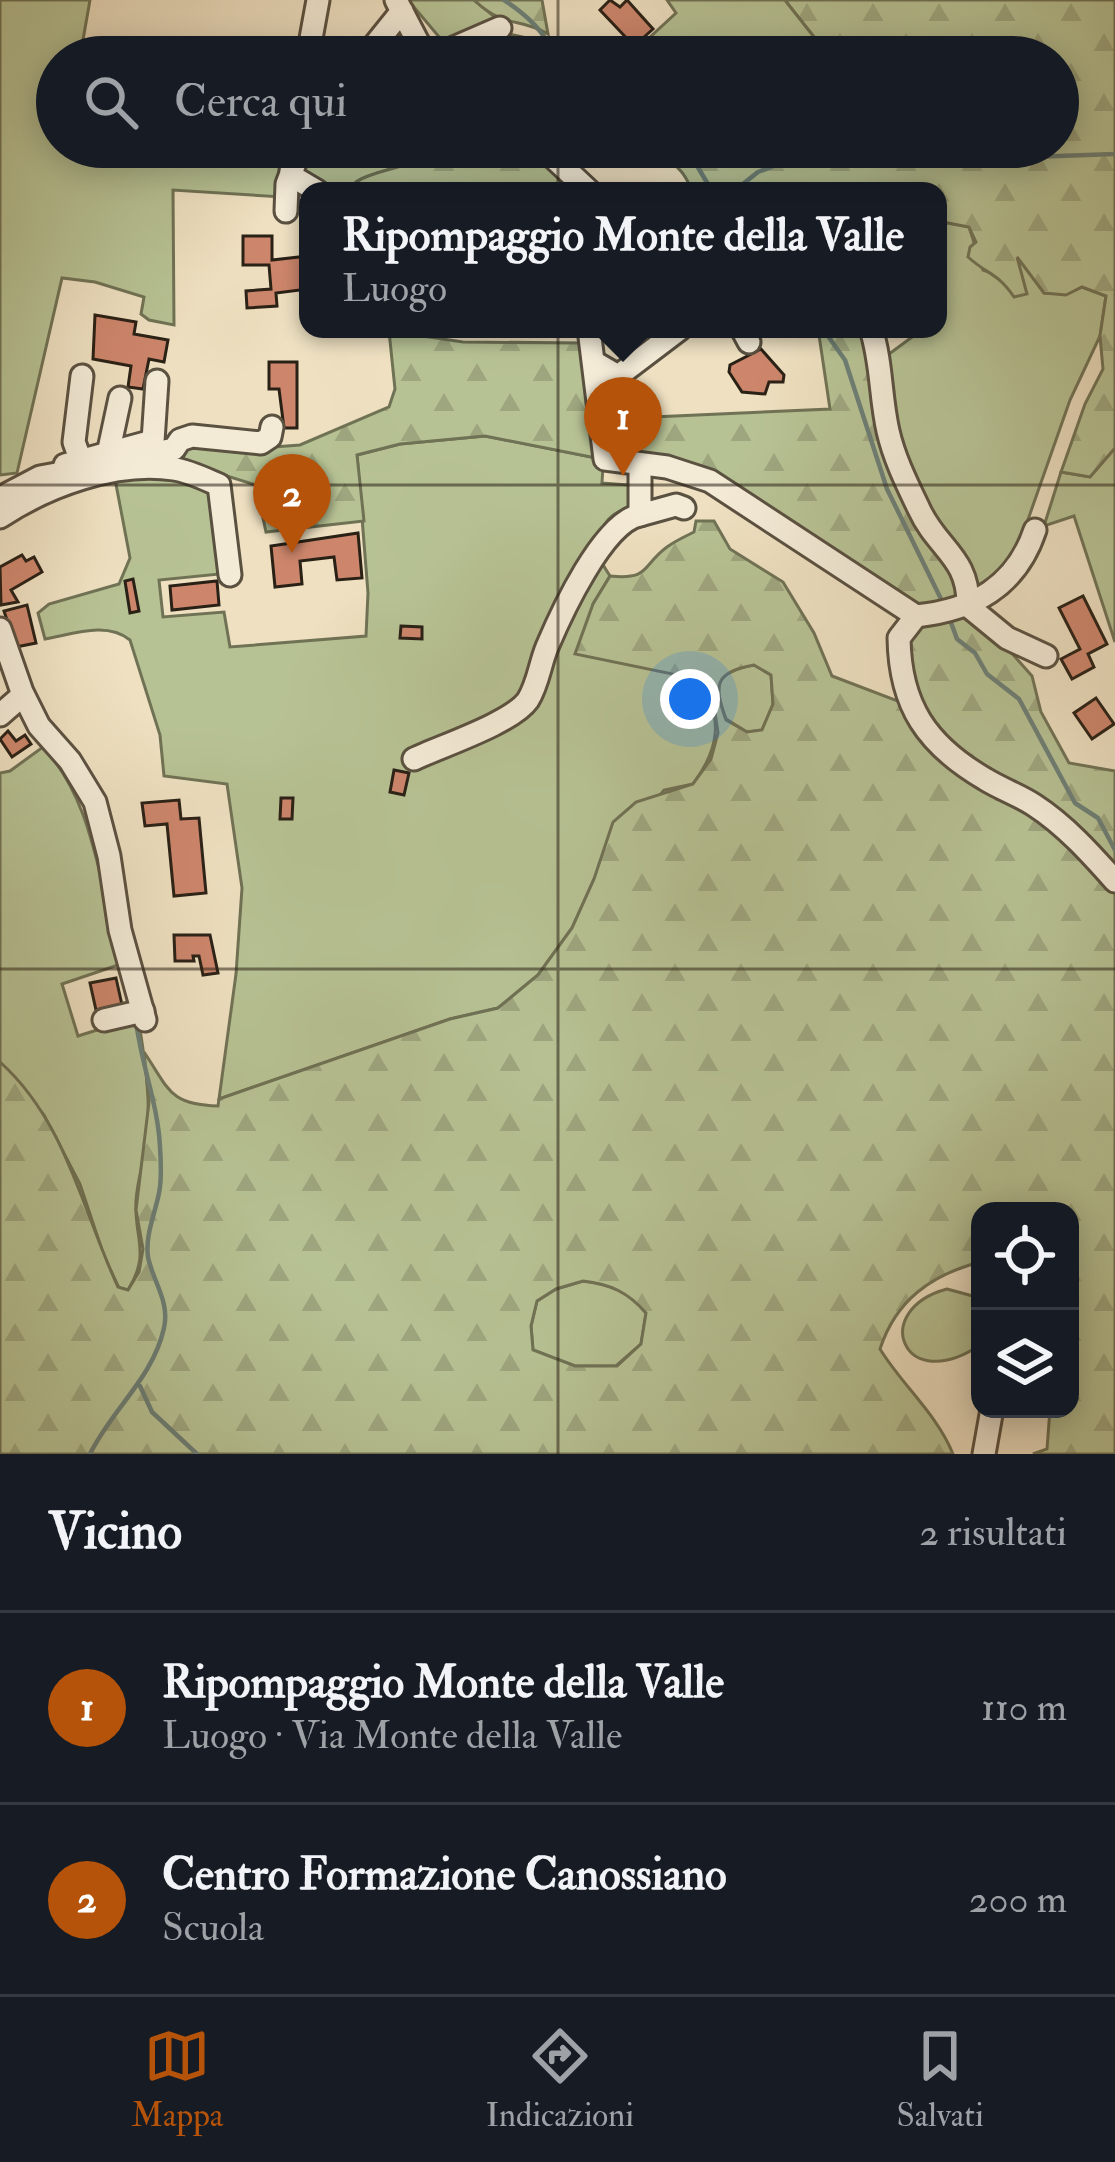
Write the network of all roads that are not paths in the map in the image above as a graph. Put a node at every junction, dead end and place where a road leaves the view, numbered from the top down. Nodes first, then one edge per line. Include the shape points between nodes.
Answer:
1 (319, 0) edge
2 (399, 6) edge
3 (500, 28) dead end
4 (312, 36) edge
5 (379, 36) edge
6 (418, 36) edge
7 (481, 36) edge
8 (290, 170) joint
9 (302, 182) edge
10 (286, 211) dead end
11 (591, 338) edge
12 (668, 338) edge
13 (875, 338) edge
14 (594, 362) junction
15 (82, 376) dead end
16 (157, 381) dead end
17 (119, 398) dead end
18 (272, 427) dead end
19 (108, 454) junction
20 (81, 461) junction
21 (640, 465) junction
22 (0, 479) edge
23 (0, 498) edge
24 (684, 508) dead end
25 (640, 515) junction
26 (0, 518) edge
27 (1038, 570) dead end
28 (230, 575) dead end
29 (954, 610) junction
30 (916, 616) junction
31 (0, 628) edge
32 (1046, 656) dead end
33 (18, 693) edge
34 (3, 717) edge
35 (414, 759) dead end
36 (1115, 881) edge
37 (104, 1020) dead end
38 (990, 1418) edge
39 (984, 1454) edge

1 - 4 street
2 - 5 street
2 - 6 street
3 - 7 street
8 - 9 street
8 - 10 street
11 - 14 street
12 - 14 street via 618,376
13 - 29 street via 897,461 927,527 961,564 968,587
14 - 21 street via 605,464
15 - 20 street via 74,442
16 - 19 street via 154,441
17 - 19 street
18 - 23 street via 261,443 192,436 174,449 40,477
19 - 20 street
20 - 22 street
21 - 25 street
21 - 30 street via 710,481
24 - 25 street
25 - 35 street via 628,517 612,552 566,608 526,702
26 - 28 street via 84,479 176,469 219,485
27 - 29 street via 1034,535 1002,586
29 - 30 street
29 - 32 street
30 - 36 street via 899,638 915,718 981,777 1034,804
31 - 33 street
33 - 34 street
33 - 37 street via 95,802 139,1015
38 - 39 street

